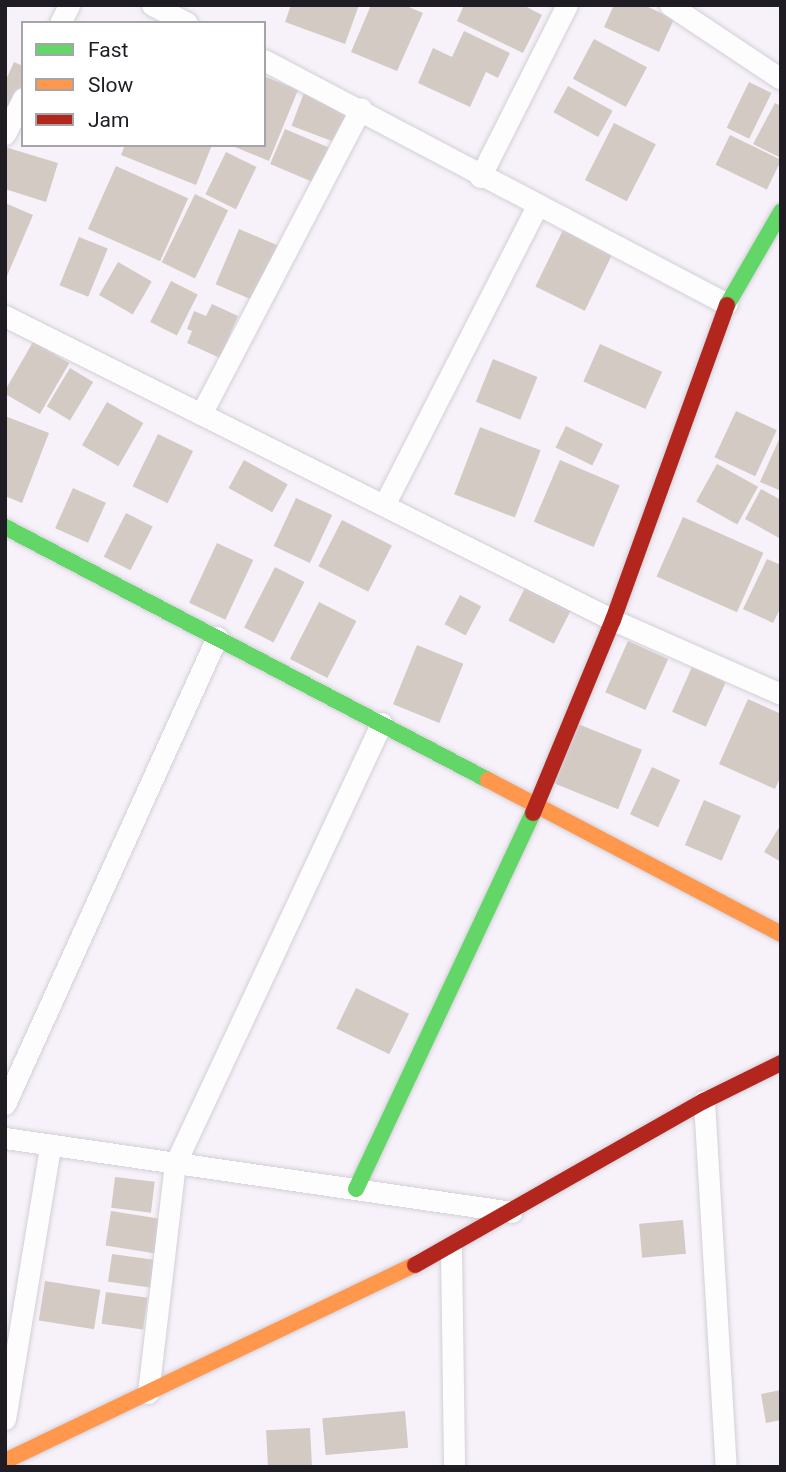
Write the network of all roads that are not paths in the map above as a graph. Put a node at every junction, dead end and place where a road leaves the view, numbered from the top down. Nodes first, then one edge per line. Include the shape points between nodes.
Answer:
1 (69, 5) edge
2 (152, 5) edge
3 (567, 5) edge
4 (670, 5) edge
5 (61, 21) edge
6 (183, 21) edge
7 (266, 62) edge
8 (781, 79) edge
9 (21, 102) edge
10 (361, 108) junction
11 (5, 134) edge
12 (480, 177) junction
13 (537, 206) junction
14 (781, 212) edge
15 (727, 304) junction
16 (5, 316) edge
17 (201, 414) junction
18 (384, 505) junction
19 (5, 527) edge
20 (613, 620) junction
21 (217, 637) junction
22 (781, 694) edge
23 (382, 723) junction
24 (537, 805) junction
25 (781, 934) edge
26 (781, 1063) edge
27 (704, 1101) junction
28 (5, 1104) edge
29 (5, 1138) edge
30 (50, 1146) junction
31 (175, 1164) junction
32 (356, 1189) junction
33 (512, 1212) junction
34 (451, 1248) junction
35 (148, 1393) junction
36 (5, 1419) edge
37 (5, 1461) edge
38 (454, 1467) edge
39 (726, 1467) edge

1 - 5 street
2 - 6 street
3 - 12 street
4 - 8 street
7 - 10 street
9 - 11 street
10 - 12 street
10 - 17 street
12 - 13 street
13 - 15 street
13 - 18 street
14 - 15 street
15 - 20 street
16 - 17 street
17 - 18 street
18 - 20 street
19 - 21 street
20 - 22 street
20 - 24 street
21 - 23 street
21 - 28 street
23 - 24 street
23 - 31 street
24 - 25 street
24 - 32 street
26 - 27 street
27 - 33 street
27 - 39 street
29 - 30 street
30 - 31 street
30 - 36 street
31 - 32 street
31 - 35 street
32 - 33 street
33 - 34 street
34 - 35 street
34 - 38 street
35 - 37 street

